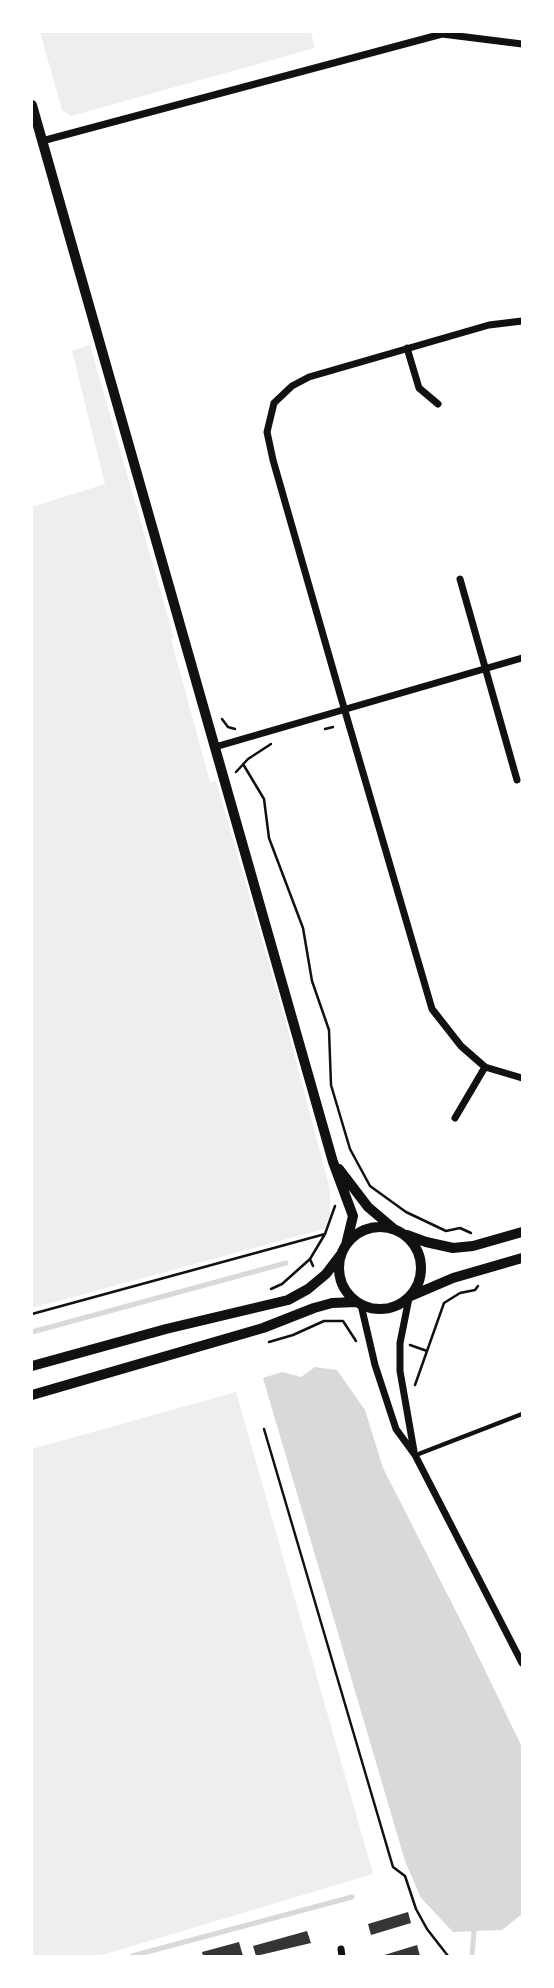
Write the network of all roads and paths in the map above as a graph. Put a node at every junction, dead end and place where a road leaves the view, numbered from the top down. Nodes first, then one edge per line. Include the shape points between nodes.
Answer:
1 (523, 44) edge
2 (32, 105) edge
3 (42, 141) junction
4 (523, 321) edge
5 (407, 348) junction
6 (438, 404) dead end
7 (460, 579) dead end
8 (523, 658) edge
9 (487, 670) junction
10 (219, 709) dead end
11 (344, 710) junction
12 (332, 727) dead end
13 (237, 729) dead end
14 (320, 730) dead end
15 (271, 744) dead end
16 (215, 747) junction
17 (243, 764) junction
18 (236, 772) dead end
19 (517, 780) dead end
20 (485, 1068) junction
21 (523, 1079) edge
22 (455, 1118) dead end
23 (333, 1162) junction
24 (336, 1203) dead end
25 (460, 1228) dead end
26 (399, 1232) junction
27 (523, 1232) edge
28 (325, 1234) junction
29 (344, 1249) junction
30 (523, 1258) edge
31 (270, 1290) dead end
32 (475, 1290) dead end
33 (410, 1297) junction
34 (359, 1303) junction
35 (32, 1314) edge
36 (258, 1344) dead end
37 (407, 1344) dead end
38 (360, 1346) dead end
39 (427, 1351) junction
40 (32, 1366) edge
41 (414, 1388) dead end
42 (32, 1395) edge
43 (523, 1414) edge
44 (264, 1429) dead end
45 (415, 1455) junction
46 (523, 1663) edge
47 (448, 1956) edge

1 - 3 street via 442,34
2 - 3 street
3 - 16 street
4 - 5 street via 489,325
5 - 6 street via 419,388
5 - 11 street via 292,386 274,403 268,424 273,460
7 - 9 street
8 - 9 street
9 - 11 street
9 - 19 street
10 - 13 path via 228,727
11 - 16 street
11 - 20 street via 432,1009 460,1046
12 - 14 path
15 - 17 path
16 - 23 street
17 - 18 path
17 - 25 path via 264,799 269,838 303,928 312,981 329,1030 331,1085 350,1149 370,1186 406,1212 446,1231
20 - 21 street
20 - 22 street
23 - 26 street via 368,1207
23 - 29 street via 353,1216
24 - 28 path
26 - 27 street via 453,1248
26 - 29 street via 385,1227 363,1231
26 - 33 street via 420,1256 419,1284
28 - 31 path via 311,1261
28 - 35 path
29 - 34 street via 340,1264 343,1285
29 - 40 street via 326,1275 288,1300
30 - 33 street via 453,1278
32 - 39 path via 444,1303
33 - 34 street via 386,1309
33 - 45 street via 400,1343 400,1371
34 - 42 street via 314,1308 263,1328
34 - 45 street via 396,1429
36 - 38 path via 324,1321 343,1321
37 - 39 path
39 - 41 path
43 - 45 lane
44 - 47 path via 393,1867 405,1876 416,1909
45 - 46 street

